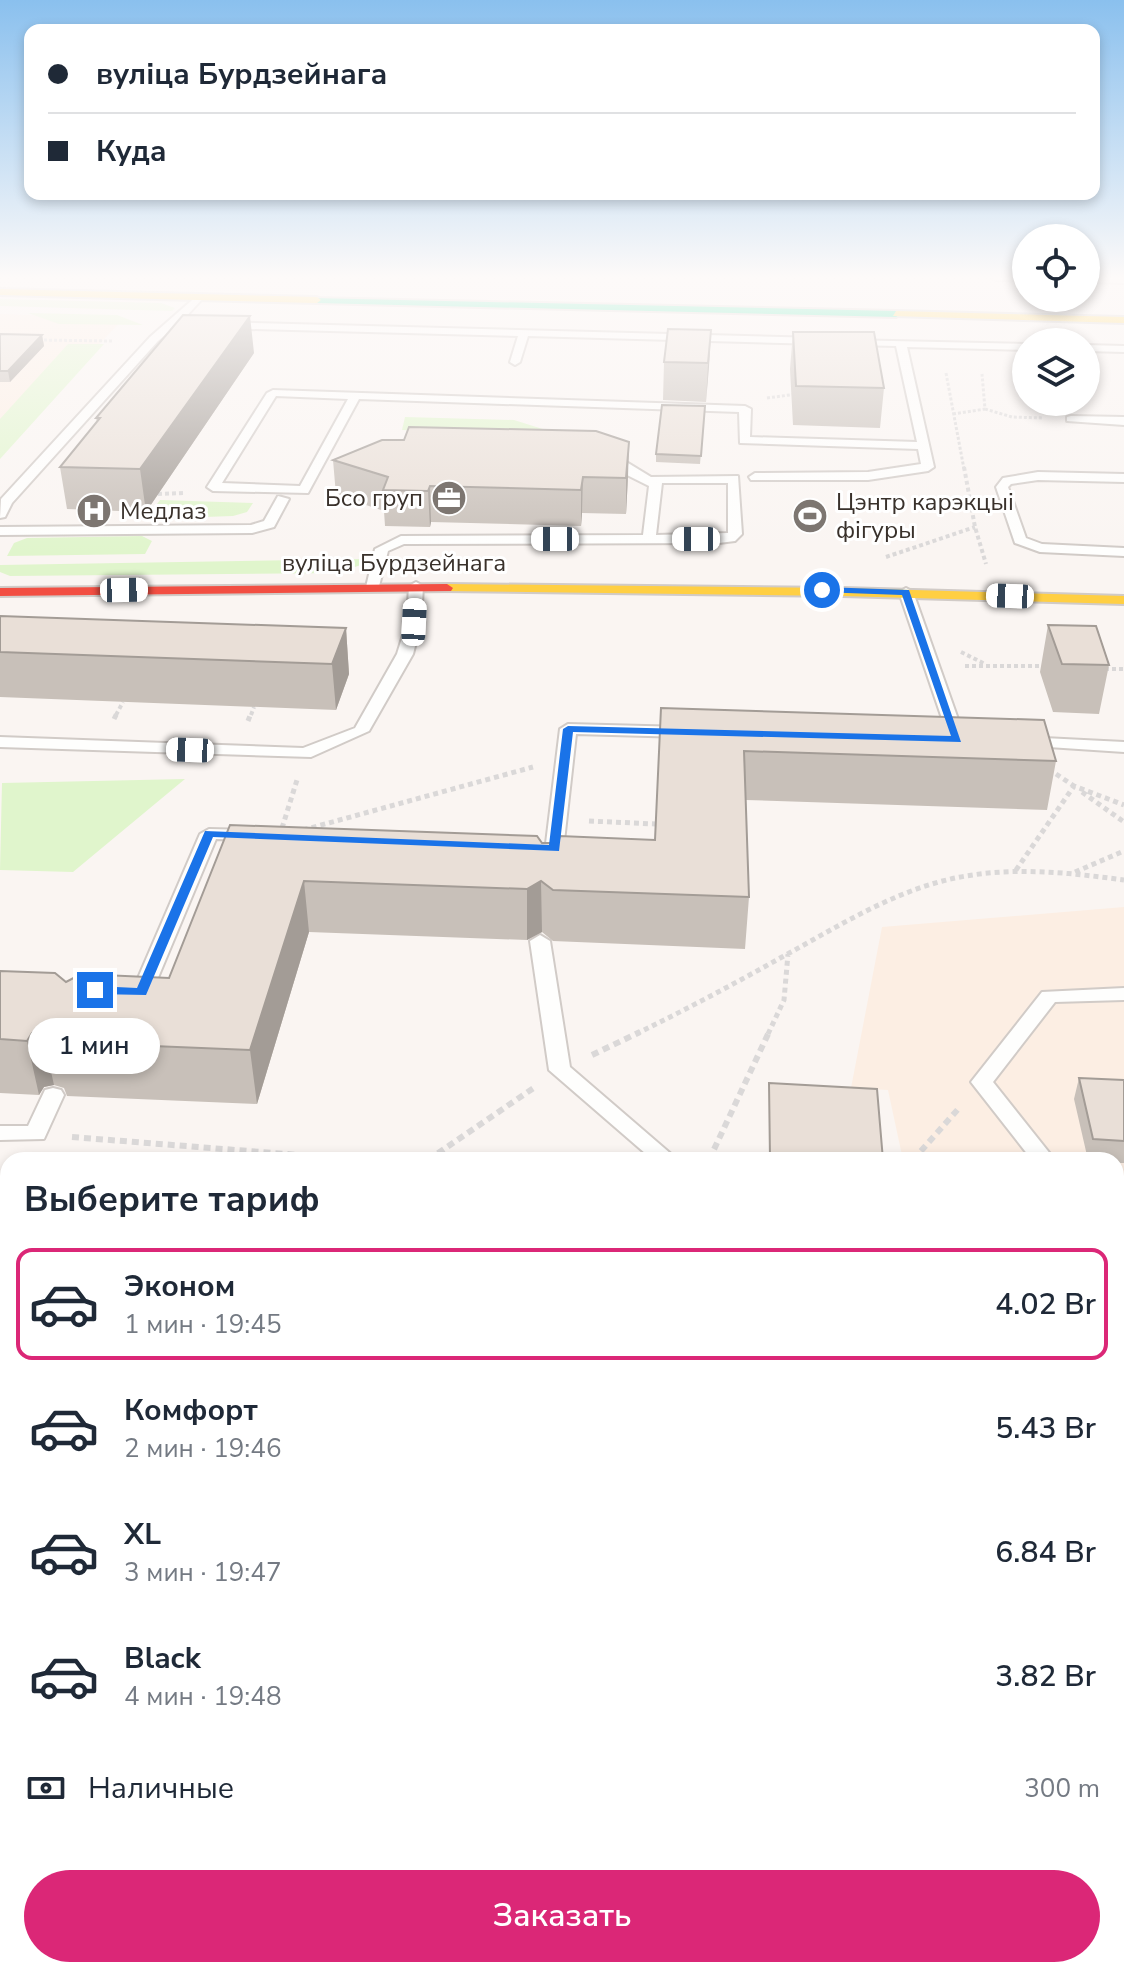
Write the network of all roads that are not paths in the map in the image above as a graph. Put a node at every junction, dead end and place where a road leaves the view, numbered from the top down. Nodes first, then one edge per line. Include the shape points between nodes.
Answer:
1 (127, 369) edge
2 (907, 369) edge
3 (508, 381) dead end
4 (355, 396) junction
5 (498, 399) junction
6 (370, 407) dead end
7 (1071, 419) road end
8 (1124, 421) edge
9 (923, 446) junction
10 (587, 455) edge
11 (755, 477) dead end
12 (1124, 478) edge
13 (653, 483) junction
14 (283, 499) dead end
15 (0, 514) edge
16 (0, 531) edge
17 (649, 539) junction
18 (1124, 552) edge
19 (416, 586) junction
20 (373, 587) junction
21 (0, 592) edge
22 (906, 592) junction
23 (1124, 600) edge
24 (706, 733) edge
25 (957, 739) edge
26 (0, 742) edge
27 (1011, 742) edge
28 (1124, 747) edge
29 (265, 836) edge
30 (549, 887) edge
31 (540, 941) dead end
32 (111, 990) edge
33 (1124, 994) edge
34 (53, 1095) edge
35 (0, 1133) edge
36 (657, 1152) edge
37 (1038, 1152) edge

1 - 15 lane
2 - 9 lane
3 - 5 lane
4 - 4 lane via 273,393 213,487 304,490
4 - 5 lane
5 - 6 lane via 490,410
5 - 9 lane via 745,409 744,440
7 - 8 lane
9 - 11 lane via 928,467 909,471
10 - 13 lane via 624,466
12 - 18 lane via 1038,476 1007,481 1002,487 1020,540 1040,548
13 - 17 lane
13 - 17 lane via 666,478 734,479 735,534 719,539
14 - 16 lane via 269,524 252,529
17 - 20 lane via 401,540 382,549
19 - 20 main road, вуліца Бурдзейнага
19 - 22 main road, вуліца Бурдзейнага
19 - 26 lane via 414,622 403,659 361,731 305,753
20 - 21 main road, вуліца Бурдзейнага
22 - 23 main road, вуліца Бурдзейнага
22 - 25 lane
24 - 30 lane via 568,729 558,820 547,849
27 - 28 lane
29 - 32 lane via 209,834 142,992
31 - 36 lane via 560,1070
33 - 37 lane via 1049,996 982,1082
34 - 35 lane via 36,1134

